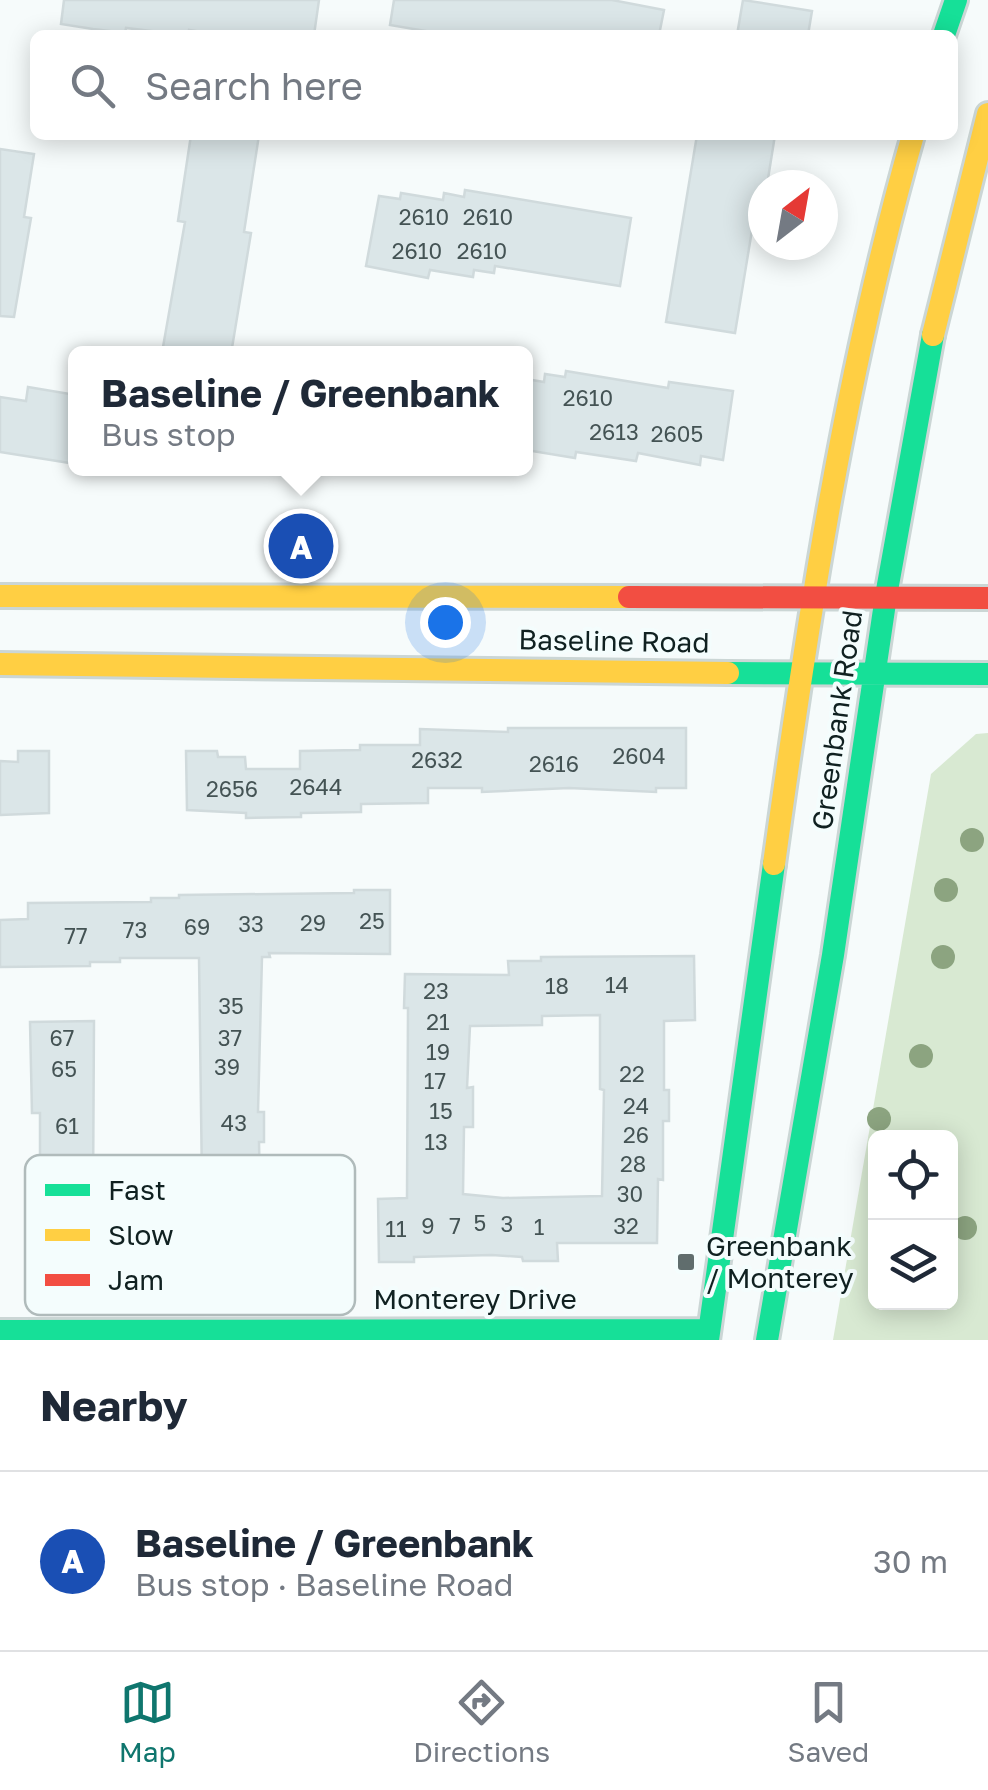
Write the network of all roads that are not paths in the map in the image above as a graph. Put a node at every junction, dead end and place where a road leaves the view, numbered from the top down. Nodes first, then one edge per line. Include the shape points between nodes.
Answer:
1 (956, 0) edge
2 (946, 30) edge
3 (988, 114) edge
4 (911, 140) edge
5 (0, 596) edge
6 (886, 596) junction
7 (810, 598) junction
8 (988, 598) edge
9 (0, 664) edge
10 (801, 672) junction
11 (988, 674) edge
12 (874, 675) junction
13 (11, 1334) edge
14 (709, 1335) edge
15 (767, 1340) edge

1 - 2 main road
3 - 6 main road, Greenbank Road via 939,303
4 - 7 main road, Greenbank Road via 867,301
5 - 7 main road, Baseline Road
6 - 7 main road, Baseline Road
6 - 8 main road, Baseline Road
6 - 12 main road, Greenbank Road
7 - 10 main road, Greenbank Road
9 - 10 main road, Baseline Road
10 - 12 main road, Baseline Road
10 - 14 main road, Greenbank Road
11 - 12 main road, Baseline Road
12 - 15 main road, Greenbank Road
13 - 14 main road, Monterey Drive

